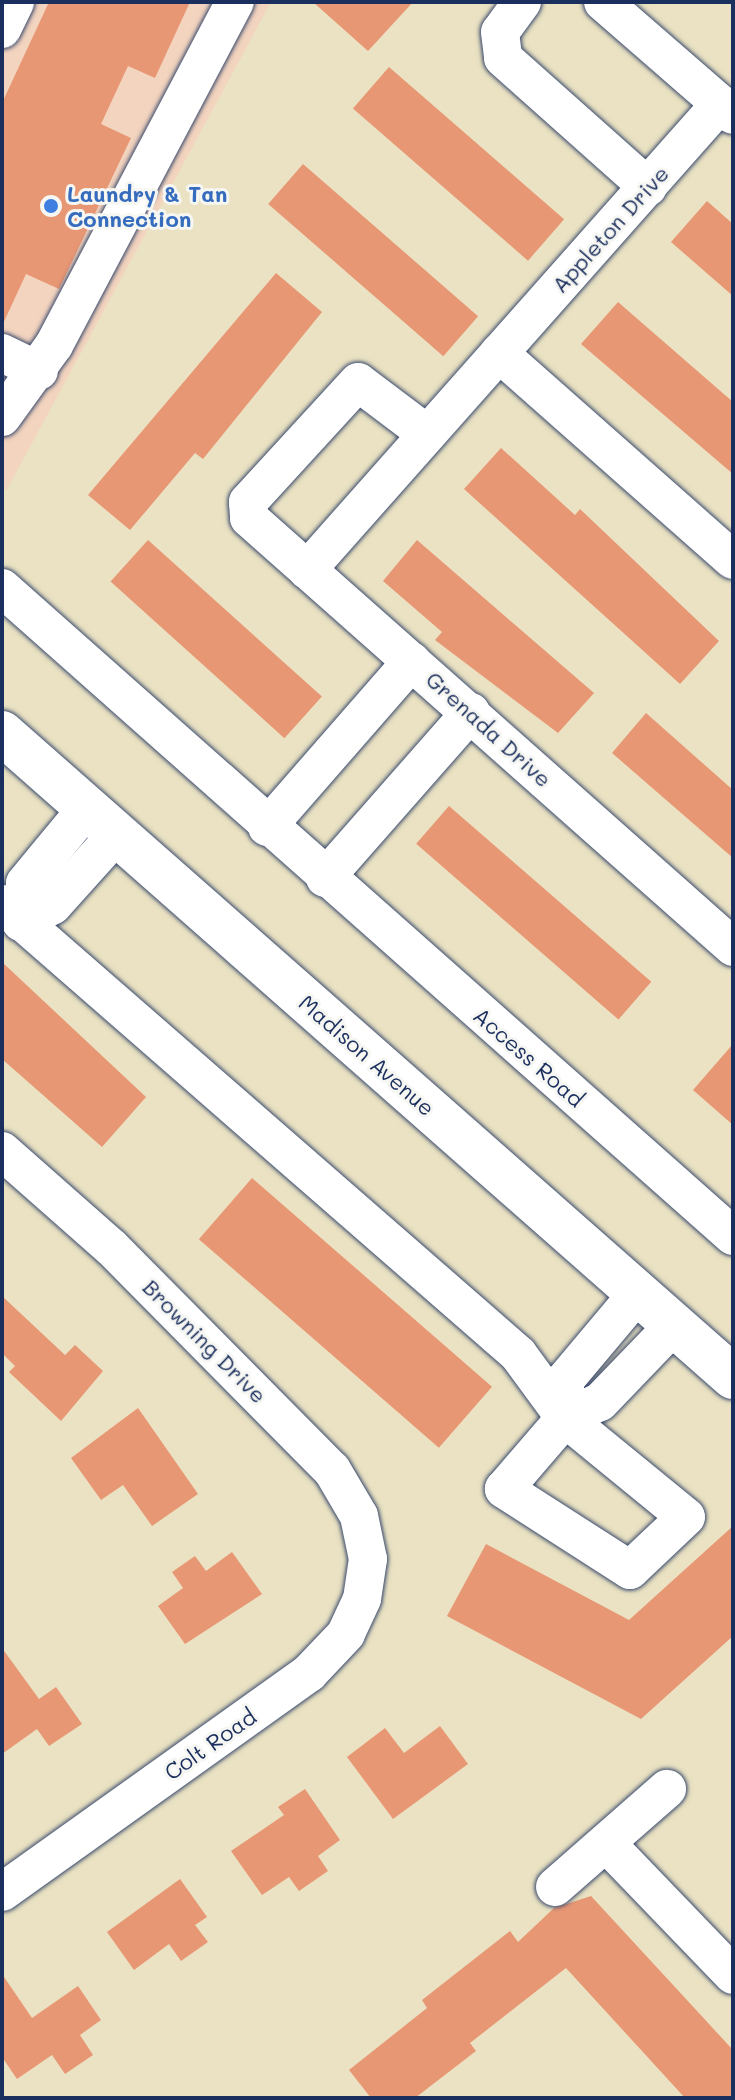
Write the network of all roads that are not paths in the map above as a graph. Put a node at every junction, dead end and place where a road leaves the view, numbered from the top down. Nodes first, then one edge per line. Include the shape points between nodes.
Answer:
1 (15, 2) edge
2 (235, 2) edge
3 (522, 2) edge
4 (603, 2) edge
5 (2, 29) edge
6 (726, 110) edge
7 (648, 187) junction
8 (2, 353) edge
9 (499, 353) junction
10 (39, 371) junction
11 (2, 417) edge
12 (427, 434) junction
13 (733, 560) edge
14 (307, 570) junction
15 (2, 588) edge
16 (412, 661) junction
17 (471, 712) junction
18 (2, 733) edge
19 (102, 821) junction
20 (267, 827) junction
21 (325, 878) junction
22 (12, 913) edge
23 (733, 947) edge
24 (2, 1151) edge
25 (733, 1236) edge
26 (638, 1293) junction
27 (674, 1325) junction
28 (733, 1377) edge
29 (565, 1418) junction
30 (368, 1559) joint
31 (667, 1789) dead end
32 (606, 1843) junction
33 (555, 1887) dead end
34 (2, 1892) edge
35 (733, 1975) edge

1 - 5 street
2 - 10 street
3 - 7 street via 500,32 503,58
4 - 6 street
6 - 7 street, Appleton Drive
7 - 9 street, Appleton Drive
8 - 10 street
9 - 12 street, Appleton Drive
9 - 13 street
10 - 11 street
12 - 14 street, Appleton Drive
12 - 14 street, Grenada Drive via 358,382 247,511
14 - 16 street, Grenada Drive
15 - 20 street, Access Road
16 - 17 street, Grenada Drive
16 - 20 street
17 - 21 street
17 - 23 street, Grenada Drive
18 - 19 main road, Madison Avenue
19 - 22 street via 25,883
19 - 26 main road, Madison Avenue
20 - 21 street, Access Road
21 - 25 street, Access Road
22 - 29 street via 518,1354
24 - 30 street, Browning Drive via 111,1247 338,1477 359,1516
26 - 27 main road, Madison Avenue
26 - 29 street via 565,1380
27 - 28 main road, Madison Avenue
27 - 29 street via 600,1402
30 - 34 street, Colt Road via 362,1599 346,1634 309,1673
31 - 32 street
32 - 33 street
32 - 35 street

